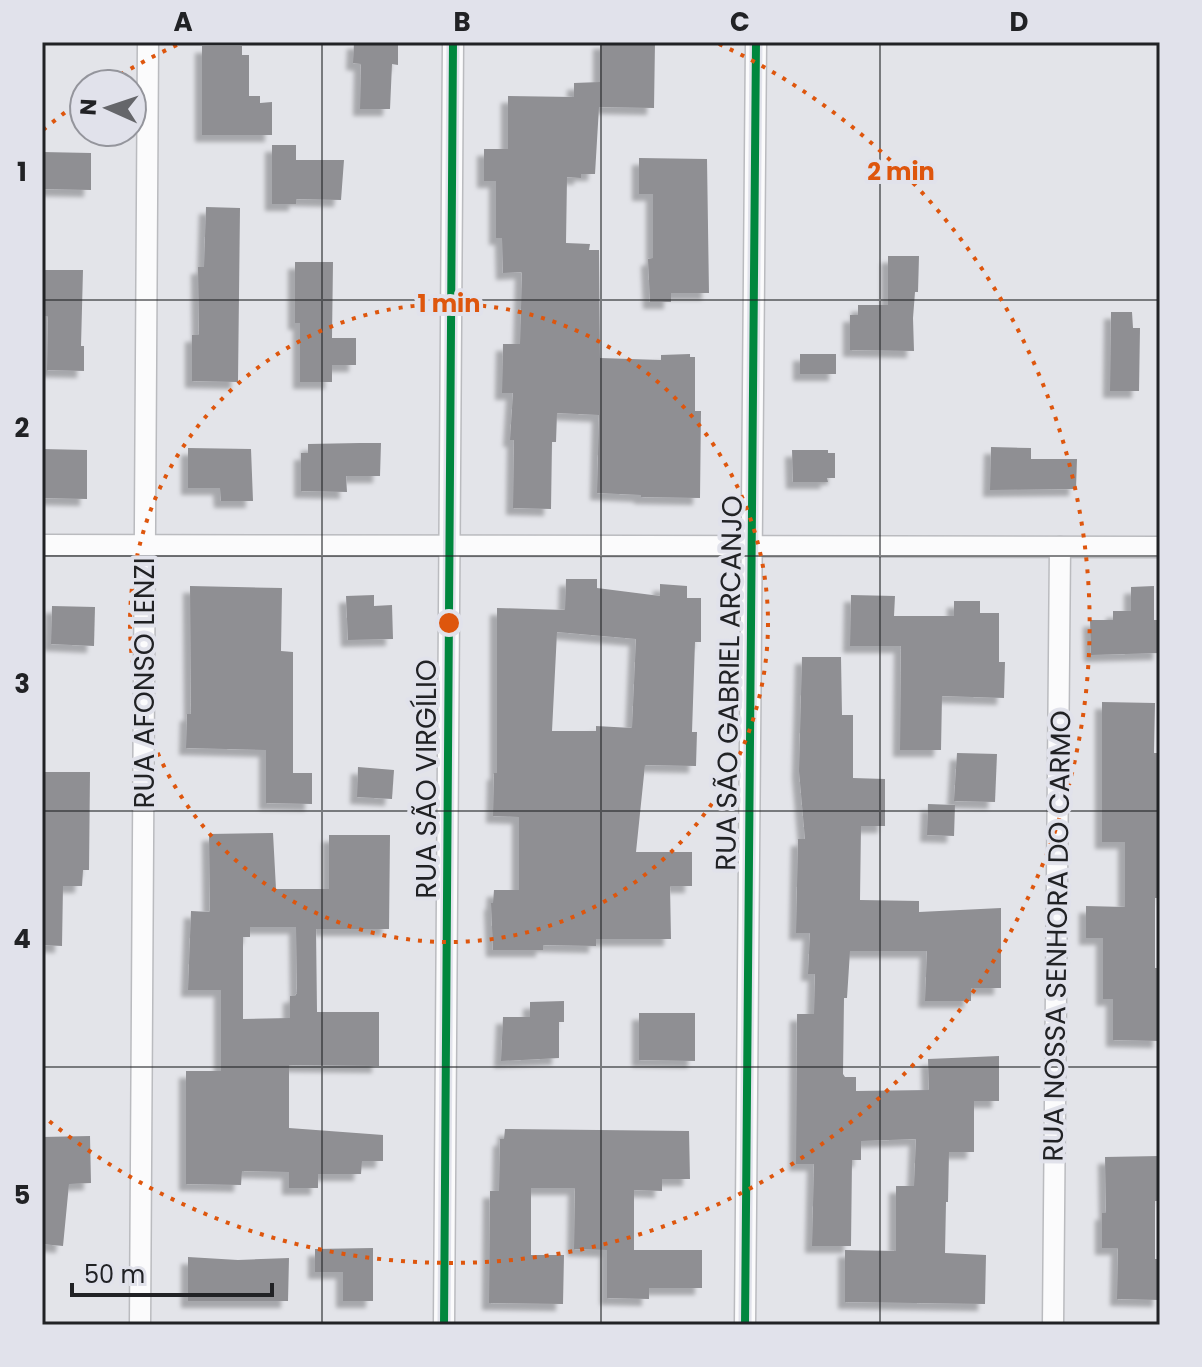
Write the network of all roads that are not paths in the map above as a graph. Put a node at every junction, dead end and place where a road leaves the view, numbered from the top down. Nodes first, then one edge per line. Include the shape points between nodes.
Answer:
1 (148, 42) edge
2 (453, 42) edge
3 (756, 42) edge
4 (42, 545) edge
5 (145, 545) junction
6 (450, 546) junction
7 (752, 546) junction
8 (1060, 547) junction
9 (1160, 547) edge
10 (140, 1325) edge
11 (444, 1325) edge
12 (745, 1325) edge
13 (1053, 1325) edge

1 - 5 street, RUA AFONSO LENZI
2 - 6 street, RUA SÃO VIRGÍLIO
3 - 7 street, RUA SÃO GABRIEL ARCANJO
4 - 5 street
5 - 6 street
5 - 10 street, RUA AFONSO LENZI
6 - 7 street
6 - 11 street, RUA SÃO VIRGÍLIO
7 - 8 street
7 - 12 street, RUA SÃO GABRIEL ARCANJO
8 - 9 street
8 - 13 street, RUA NOSSA SENHORA DO CARMO

